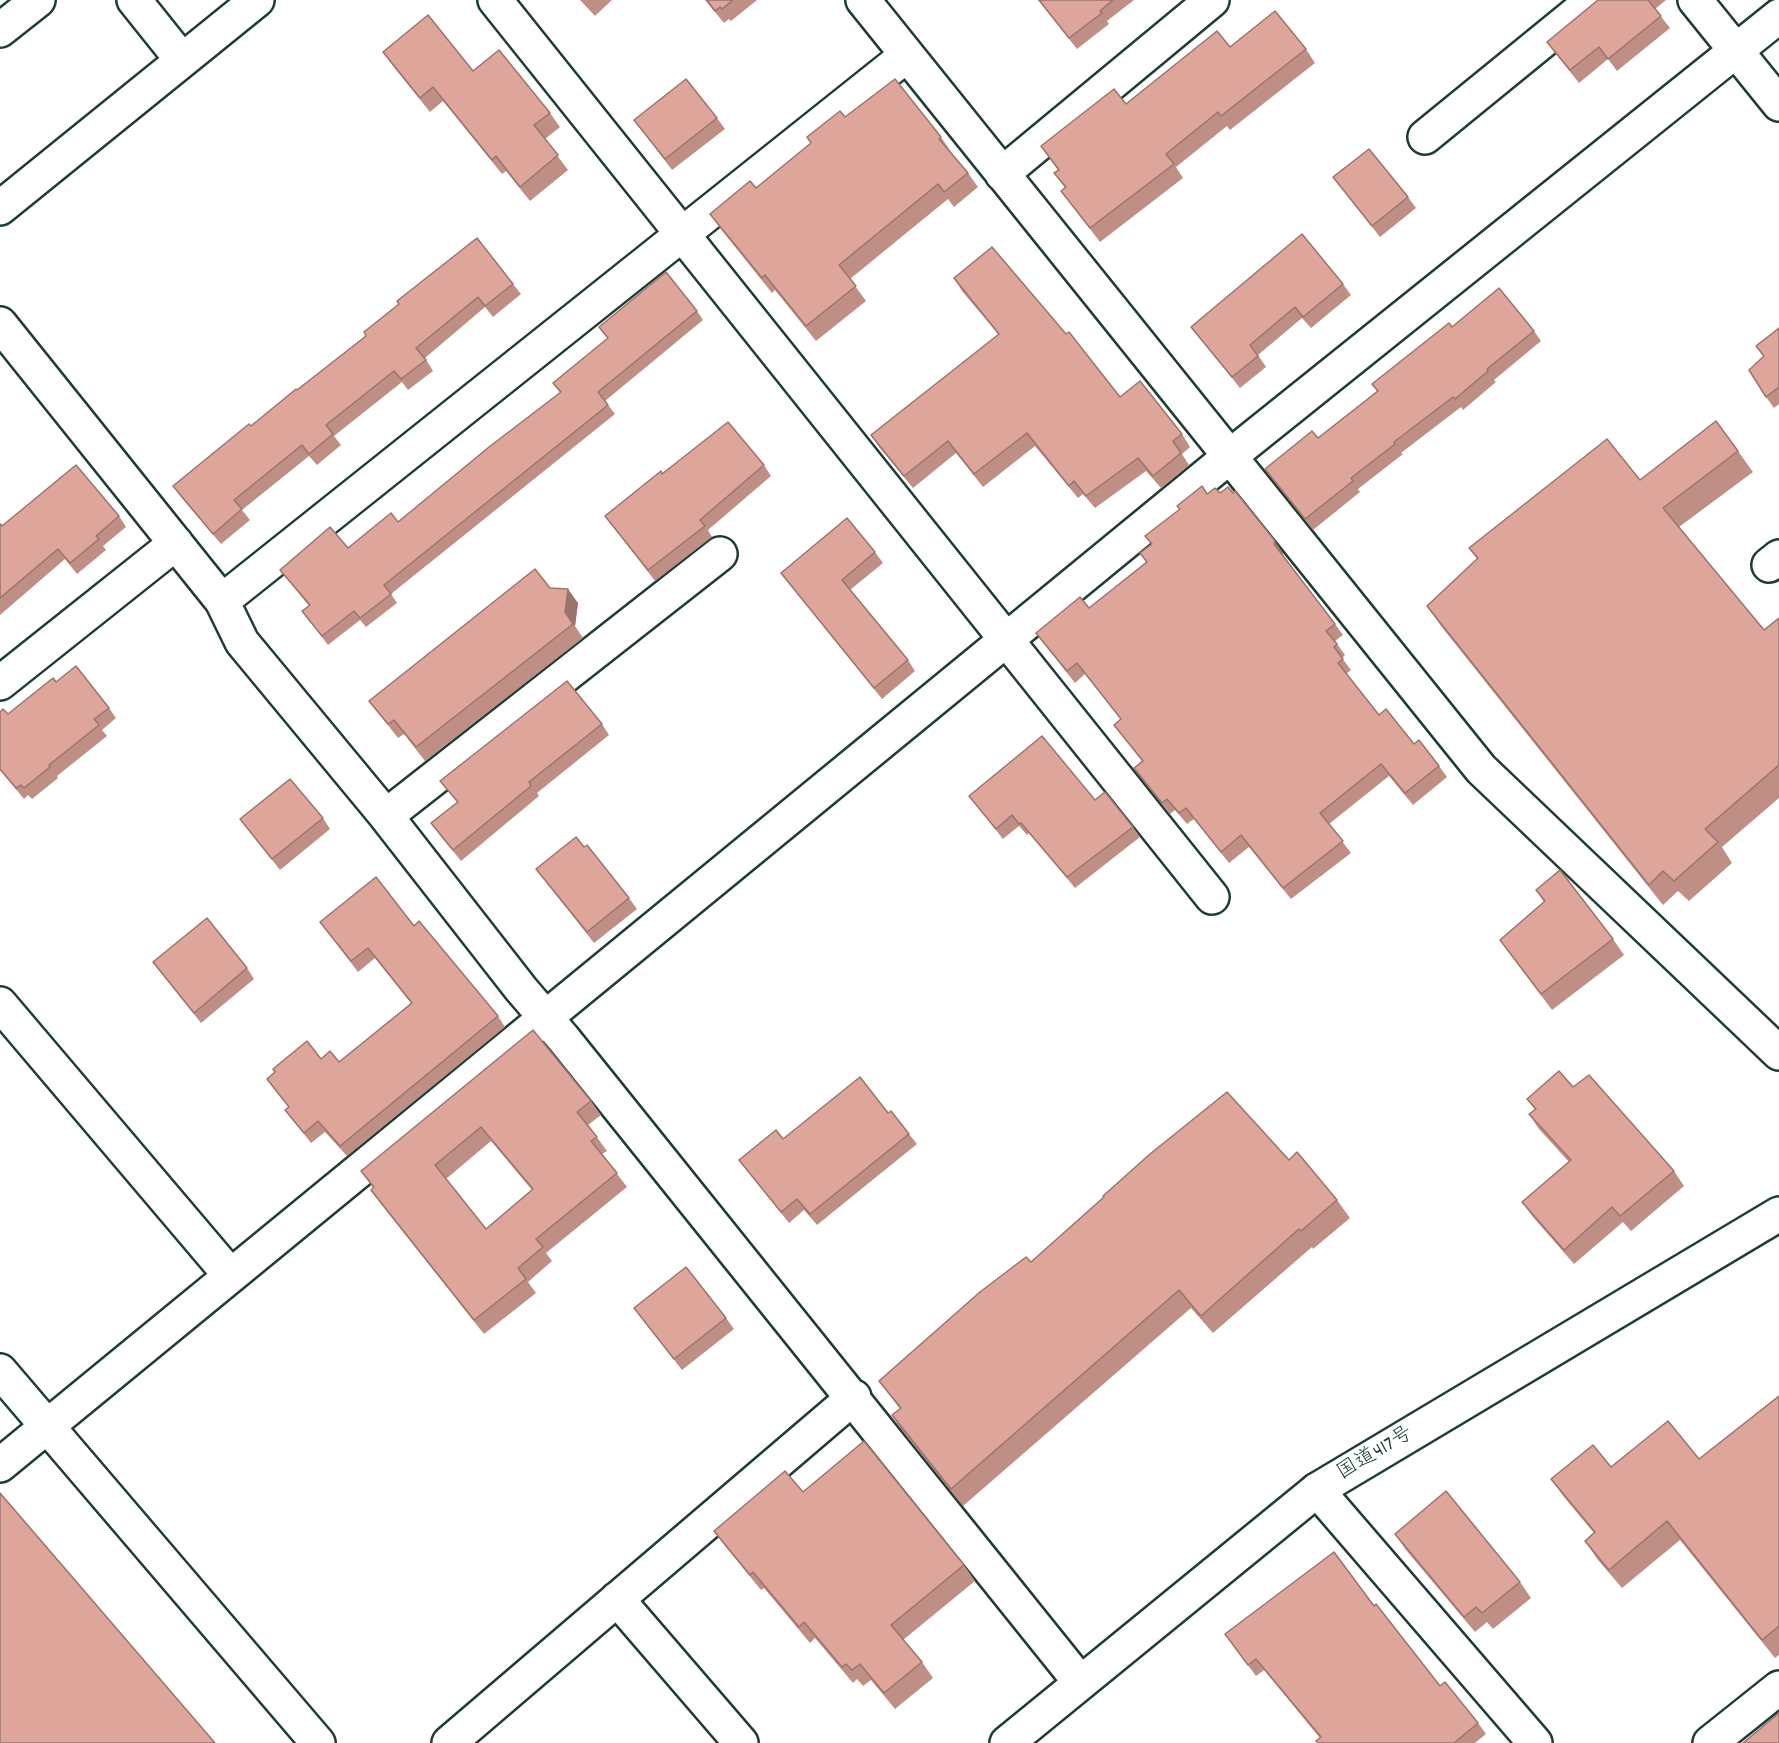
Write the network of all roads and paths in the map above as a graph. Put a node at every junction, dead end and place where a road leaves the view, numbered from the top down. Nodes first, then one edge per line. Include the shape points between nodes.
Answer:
1 (38, 0) edge
2 (134, 0) edge
3 (257, 0) edge
4 (495, 0) edge
5 (863, 0) edge
6 (1212, 0) edge
7 (1593, 0) edge
8 (1695, 0) edge
9 (1779, 16) edge
10 (0, 30) edge
11 (1736, 50) junction
12 (907, 55) junction
13 (182, 60) junction
14 (1779, 104) edge
15 (1425, 137) dead end
16 (1002, 174) junction
17 (0, 208) edge
18 (682, 234) junction
19 (0, 324) edge
20 (1229, 457) junction
21 (176, 543) junction
22 (720, 554) dead end
23 (222, 601) junction
24 (1006, 640) junction
25 (0, 684) edge
26 (386, 816) junction
27 (1212, 897) dead end
28 (0, 1005) edge
29 (545, 1018) junction
30 (1779, 1053) edge
31 (1779, 1214) edge
32 (230, 1275) junction
33 (0, 1371) edge
34 (854, 1398) junction
35 (46, 1426) junction
36 (0, 1465) edge
37 (1317, 1491) junction
38 (617, 1599) junction
39 (1080, 1682) junction
40 (1779, 1688) edge
41 (1529, 1741) edge
42 (318, 1743) edge
43 (449, 1743) edge
44 (741, 1743) edge
45 (1006, 1743) edge
46 (1710, 1743) edge

1 - 10 main road
2 - 13 main road
3 - 13 main road
4 - 18 main road
5 - 12 main road
6 - 16 main road
7 - 15 main road
8 - 11 main road
9 - 11 main road
11 - 14 main road
11 - 20 main road
12 - 16 main road
12 - 18 main road
13 - 17 main road
16 - 20 main road
18 - 23 main road
18 - 24 main road
19 - 21 main road
20 - 24 main road
20 - 30 main road via 1481,769
21 - 23 main road
21 - 25 main road
22 - 26 main road
23 - 26 main road via 242,642
24 - 27 main road
24 - 29 main road
26 - 29 main road
28 - 32 main road
29 - 32 main road
29 - 34 main road
31 - 37 main road, 国道417号
32 - 35 main road
33 - 35 main road
34 - 38 main road
34 - 39 main road
35 - 36 main road
35 - 42 main road
37 - 39 main road, 国道417号
37 - 41 main road
38 - 43 main road
38 - 44 main road
39 - 45 main road, 国道417号
40 - 46 main road

